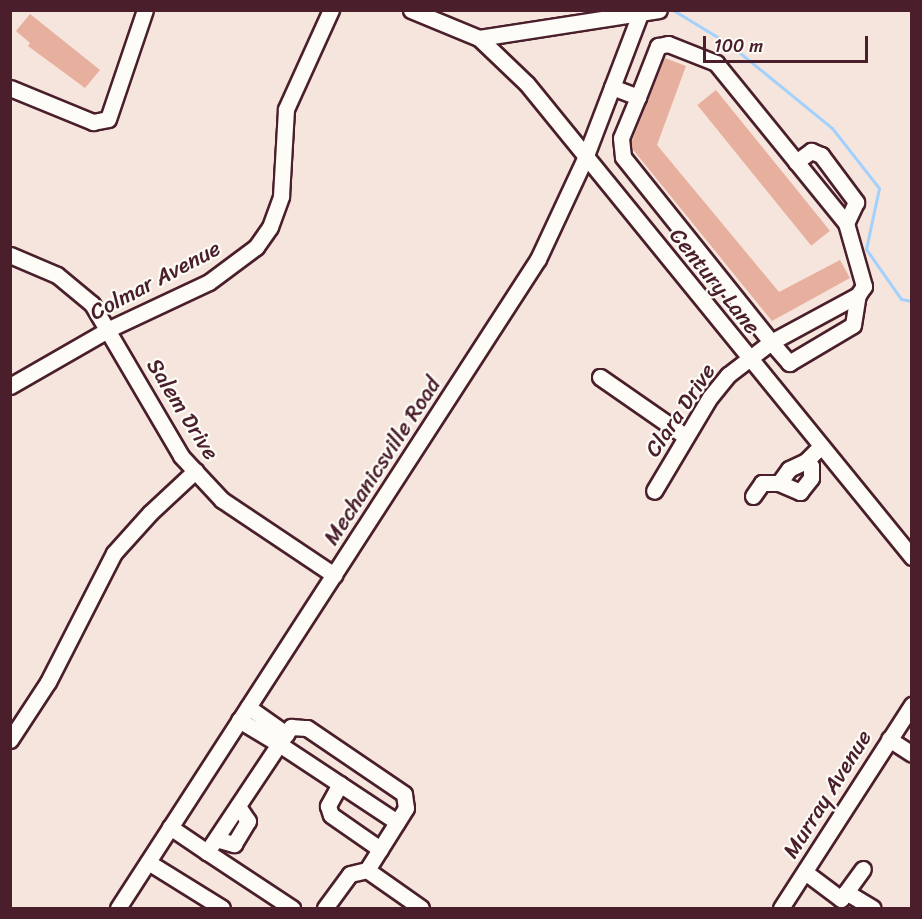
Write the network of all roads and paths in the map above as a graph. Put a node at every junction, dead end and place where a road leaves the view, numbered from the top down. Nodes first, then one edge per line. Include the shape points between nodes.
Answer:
1 (145, 10) edge
2 (331, 10) edge
3 (411, 10) edge
4 (651, 12) edge
5 (479, 38) junction
6 (612, 87) junction
7 (10, 88) edge
8 (638, 97) junction
9 (585, 158) junction
10 (796, 162) junction
11 (846, 223) junction
12 (10, 255) edge
13 (858, 295) junction
14 (109, 329) junction
15 (771, 342) junction
16 (748, 358) junction
17 (600, 377) dead end
18 (10, 386) edge
19 (685, 435) junction
20 (820, 447) junction
21 (806, 461) junction
22 (195, 471) junction
23 (779, 483) junction
24 (654, 491) dead end
25 (753, 496) dead end
26 (912, 557) edge
27 (334, 575) junction
28 (912, 705) edge
29 (244, 714) junction
30 (283, 739) junction
31 (889, 739) junction
32 (10, 740) edge
33 (912, 754) edge
34 (340, 784) junction
35 (397, 822) junction
36 (170, 827) junction
37 (380, 849) junction
38 (207, 852) junction
39 (148, 862) junction
40 (863, 869) dead end
41 (368, 870) junction
42 (805, 872) junction
43 (846, 892) junction
44 (118, 909) edge
45 (222, 909) edge
46 (292, 909) edge
47 (325, 909) edge
48 (421, 909) edge
49 (781, 909) edge
50 (873, 909) edge

1 - 7 street via 108,119 93,122
2 - 14 street, Colmar Avenue via 286,109 281,196 261,239 248,255 209,282
3 - 5 street
4 - 5 street
4 - 6 street, Mechanicsville Road
5 - 9 street, Century Lane via 526,84
6 - 8 street
6 - 9 street, Mechanicsville Road
8 - 10 street via 658,46 668,44 716,63
8 - 15 street via 621,138 623,157
9 - 16 street, Century Lane
9 - 27 street, Mechanicsville Road via 538,259
10 - 11 street
10 - 11 street via 811,151 821,155 856,202
11 - 13 street via 864,277
12 - 14 street, Salem Drive via 57,275 92,304
13 - 15 street, Clara Drive
13 - 15 street via 853,325 789,363
14 - 18 street, Colmar Avenue
14 - 22 street, Salem Drive via 165,432
15 - 16 street, Clara Drive
16 - 19 street, Clara Drive via 728,375
16 - 20 street, Century Lane
17 - 19 street
19 - 24 street, Clara Drive
20 - 21 street
20 - 26 street, Century Lane
21 - 23 street via 789,469
21 - 23 street via 811,466 810,478 801,492
22 - 27 street, Salem Drive via 242,516
22 - 32 street via 114,554 48,682
23 - 25 street via 762,483
27 - 29 street, Mechanicsville Road
28 - 31 street, Murray Avenue
29 - 30 street
29 - 36 street, Mechanicsville Road
30 - 34 street
30 - 35 street via 291,727 307,728 404,794 406,808
30 - 38 street
31 - 33 street
31 - 42 street, Murray Avenue
34 - 35 street
34 - 37 street via 328,806 331,815
35 - 37 street
36 - 38 street
36 - 39 street, Mechanicsville Road
37 - 41 street
38 - 46 street
39 - 44 street, Mechanicsville Road
39 - 45 street
40 - 43 street
41 - 47 street via 350,874
41 - 48 street
42 - 43 street via 841,899
42 - 49 street, Murray Avenue
43 - 50 street

